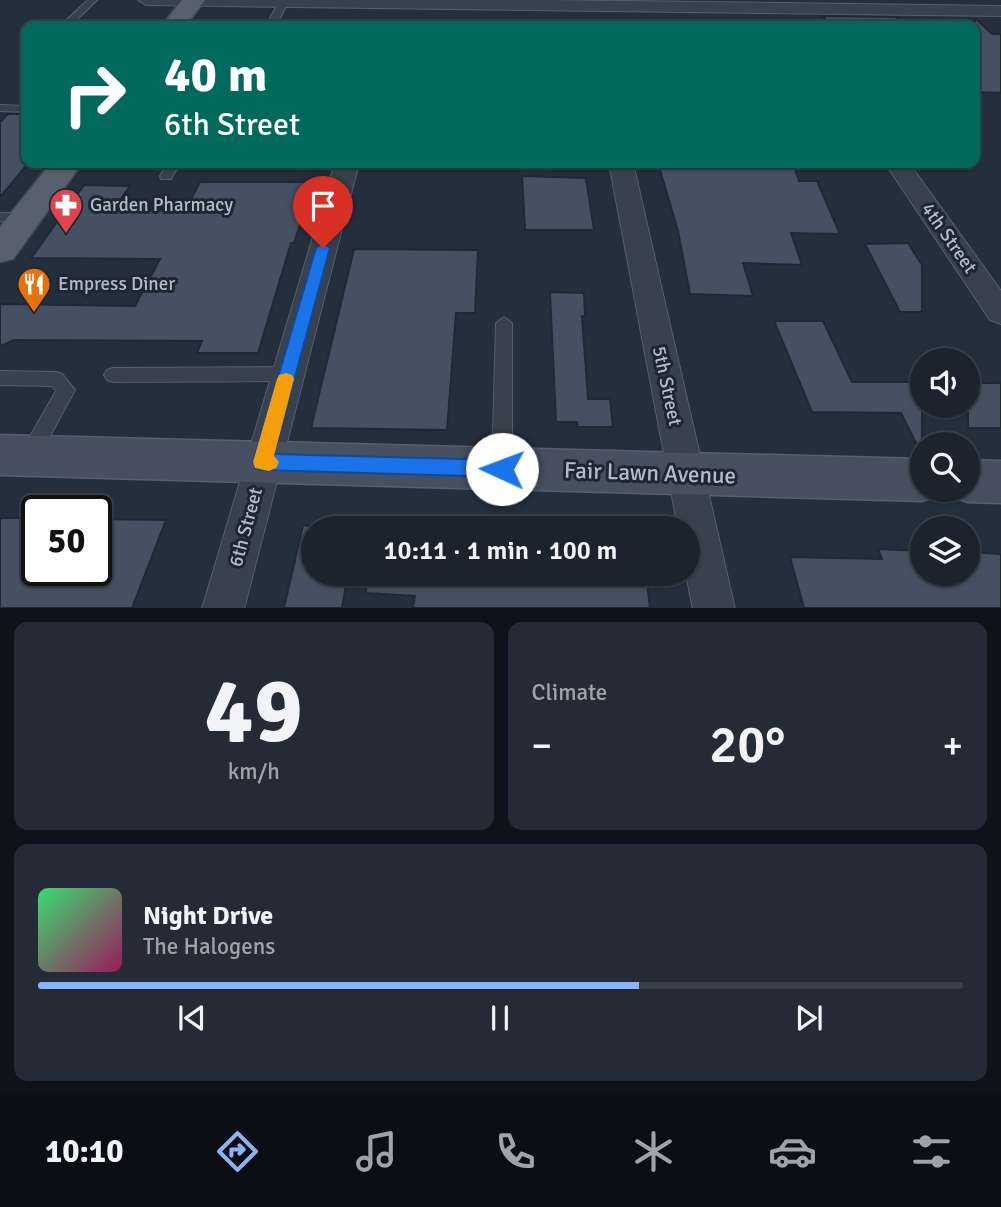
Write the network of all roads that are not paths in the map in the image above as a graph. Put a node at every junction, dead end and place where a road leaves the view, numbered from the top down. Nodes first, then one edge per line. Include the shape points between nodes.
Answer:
1 (93, 0) edge
2 (146, 0) edge
3 (193, 0) edge
4 (980, 0) edge
5 (296, 1) edge
6 (589, 3) edge
7 (787, 4) edge
8 (390, 7) edge
9 (999, 13) edge
10 (70, 21) edge
11 (177, 21) edge
12 (276, 21) edge
13 (592, 21) edge
14 (799, 21) edge
15 (0, 108) edge
16 (21, 108) edge
17 (62, 168) edge
18 (171, 168) edge
19 (346, 168) edge
20 (622, 168) edge
21 (900, 168) edge
22 (166, 176) dead end
23 (13, 217) edge
24 (0, 251) edge
25 (1001, 313) edge
26 (504, 323) dead end
27 (287, 374) junction
28 (113, 375) dead end
29 (0, 378) edge
30 (14, 456) edge
31 (262, 462) junction
32 (502, 469) junction
33 (685, 474) junction
34 (910, 480) edge
35 (980, 481) edge
36 (1001, 482) edge
37 (223, 608) edge
38 (714, 608) edge

1 - 10 lane
2 - 3 street
3 - 5 street
3 - 11 main road
4 - 9 street
5 - 8 street
5 - 12 lane
6 - 7 street
6 - 8 street
6 - 13 street
7 - 9 street
7 - 14 street
15 - 16 lane
17 - 23 main road
18 - 22 lane
19 - 27 street, 6th Street
20 - 33 street, 5th Street
21 - 25 street, 4th Street
23 - 24 main road
26 - 32 lane
27 - 28 lane
27 - 31 street, 6th Street
29 - 30 lane via 57,379 66,390
30 - 31 main road, Fair Lawn Avenue
31 - 32 main road, Fair Lawn Avenue
31 - 37 street, 6th Street
32 - 33 main road, Fair Lawn Avenue
33 - 34 main road, Fair Lawn Avenue
33 - 38 street, 5th Street
35 - 36 main road

